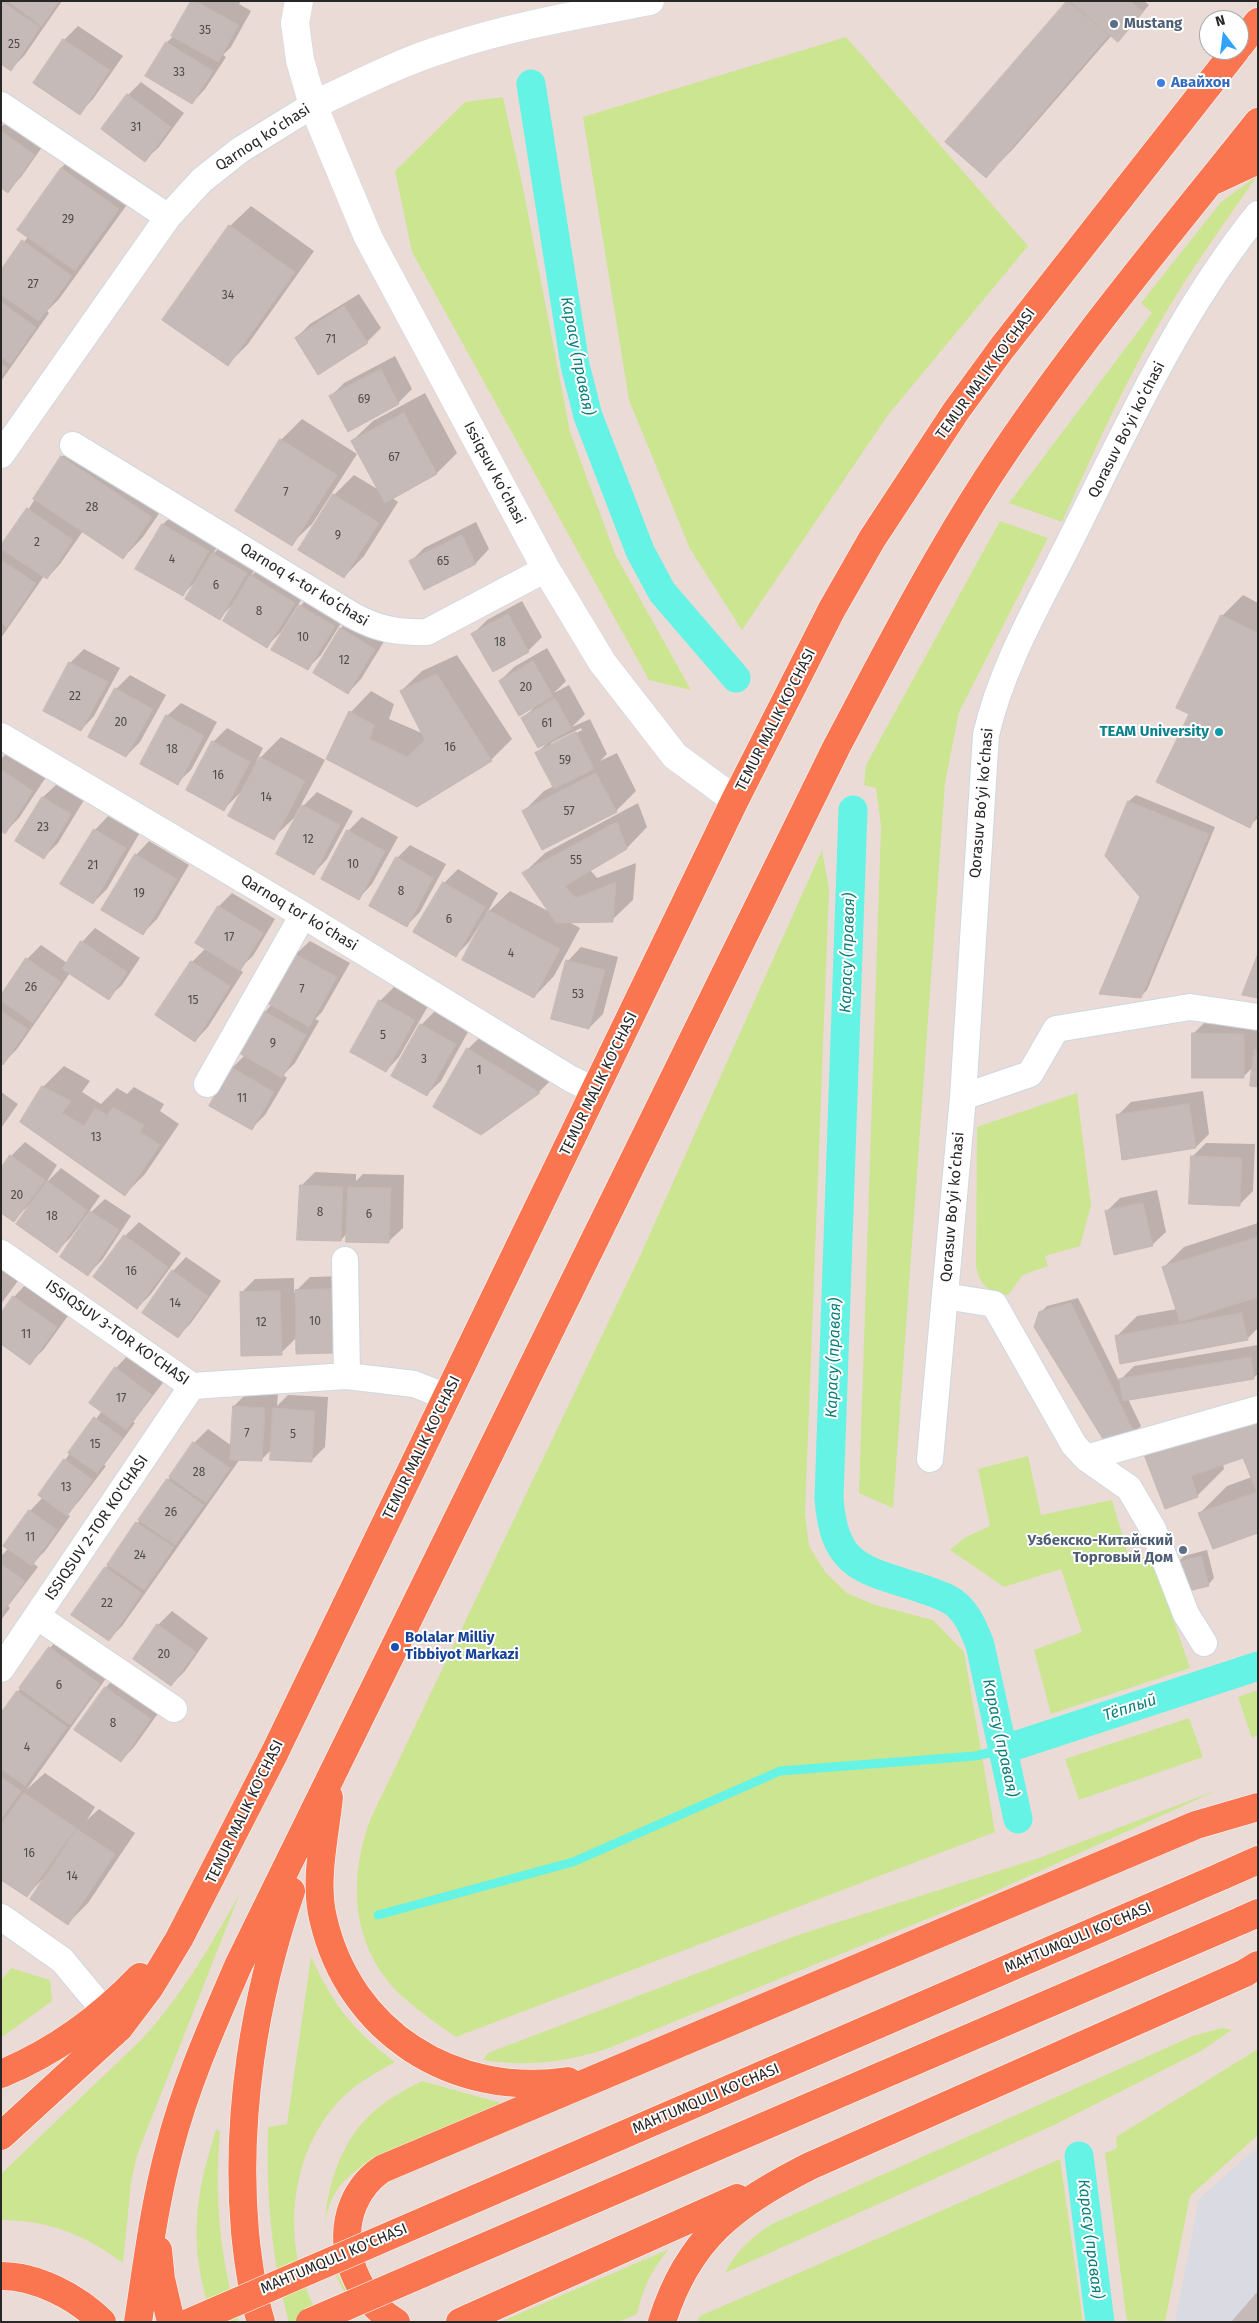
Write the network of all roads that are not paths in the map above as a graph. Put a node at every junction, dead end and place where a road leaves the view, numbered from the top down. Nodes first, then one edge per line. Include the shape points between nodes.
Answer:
1 (299, 1) edge
2 (650, 1) edge
3 (590, 7) edge
4 (1258, 22) edge
5 (1249, 33) edge
6 (1228, 60) edge
7 (1, 105) edge
8 (313, 105) junction
9 (1258, 122) edge
10 (1258, 160) edge
11 (1210, 183) junction
12 (1258, 214) edge
13 (168, 217) junction
14 (73, 445) dead end
15 (1, 455) edge
16 (546, 569) junction
17 (1, 736) edge
18 (735, 800) junction
19 (303, 915) junction
20 (1258, 1017) edge
21 (207, 1084) dead end
22 (596, 1091) junction
23 (963, 1097) junction
24 (1, 1253) edge
25 (345, 1260) dead end
26 (945, 1296) junction
27 (347, 1376) junction
28 (192, 1386) junction
29 (447, 1397) junction
30 (1258, 1409) edge
31 (1086, 1458) junction
32 (930, 1459) dead end
33 (38, 1617) junction
34 (1204, 1643) dead end
35 (1, 1669) edge
36 (174, 1709) dead end
37 (331, 1779) junction
38 (1258, 1807) edge
39 (1258, 1860) edge
40 (1, 1917) edge
41 (1249, 1917) edge
42 (1258, 1965) edge
43 (112, 2019) junction
44 (609, 2073) junction
45 (1, 2074) edge
46 (1, 2136) edge
47 (810, 2166) junction
48 (157, 2204) junction
49 (1, 2276) edge
50 (102, 2322) edge
51 (138, 2322) edge
52 (171, 2322) edge
53 (190, 2322) edge
54 (261, 2322) edge
55 (310, 2322) edge
56 (396, 2322) edge
57 (460, 2322) edge
58 (662, 2322) edge

1 - 8 street, Issiqsuv koʻchasi via 295,23 300,60
2 - 3 street, Qarnoq koʻchasi
3 - 8 street, Qarnoq koʻchasi via 549,22 445,48
4 - 5 highway
6 - 18 highway, TEMUR MALIK KO'CHASI via 956,411 872,539 832,609
7 - 13 street
8 - 13 street, Qarnoq koʻchasi via 240,150 202,180
8 - 16 street, Issiqsuv koʻchasi via 368,236
9 - 11 highway
10 - 11 highway
11 - 37 highway via 1048,390 1005,451 922,588 837,746
12 - 23 street, Qorasuv Bo‘yi koʻchasi via 1197,301 1144,395 1013,656 996,697 986,735
13 - 15 street, Qarnoq koʻchasi
14 - 16 street, Qarnoq 4-tor koʻchasi via 352,615 385,630 427,632
16 - 18 street, Issiqsuv koʻchasi via 602,662 676,756
17 - 19 street, Qarnoq tor koʻchasi
18 - 22 highway, TEMUR MALIK KO'CHASI
19 - 21 street
19 - 22 street, Qarnoq tor koʻchasi via 571,1079
20 - 23 street via 1190,1008 1056,1028 1030,1074
22 - 29 highway, TEMUR MALIK KO'CHASI
23 - 26 street, Qorasuv Bo‘yi koʻchasi
24 - 28 street, ISSIQSUV 3-TOR KO'CHASI
25 - 27 street
26 - 31 street via 994,1304 1074,1445
26 - 32 street, Qorasuv Bo‘yi koʻchasi
27 - 28 street, ISSIQSUV 3-TOR KO'CHASI
27 - 29 street, ISSIQSUV 3-TOR KO'CHASI via 414,1384
28 - 33 street, ISSIQSUV 2-TOR KO'CHASI
29 - 43 highway, TEMUR MALIK KO'CHASI via 206,1890 159,1955 123,1995
30 - 31 street
31 - 34 street via 1129,1488 1152,1529 1186,1614
33 - 35 street, ISSIQSUV 2-TOR KO'CHASI
33 - 36 street
37 - 44 highway via 320,1889 323,1918 342,1969 359,2000 374,2017 430,2060 469,2076 516,2084 539,2084
37 - 48 highway via 238,1966 208,2037 169,2149
37 - 54 highway via 280,1923 263,1992 244,2117 244,2212 248,2266
38 - 44 highway via 1196,1825
39 - 53 highway, MAHTUMQULI KO'CHASI, bridge
40 - 43 street via 62,1960
41 - 55 highway, bridge
42 - 47 highway
43 - 45 highway
43 - 46 highway
44 - 56 highway via 396,2162 369,2178 352,2204 347,2238 349,2256 362,2292
47 - 57 highway
47 - 58 highway via 763,2191 722,2221 688,2260
48 - 51 highway
48 - 52 highway via 157,2242
49 - 50 highway via 34,2282 58,2291 81,2304

